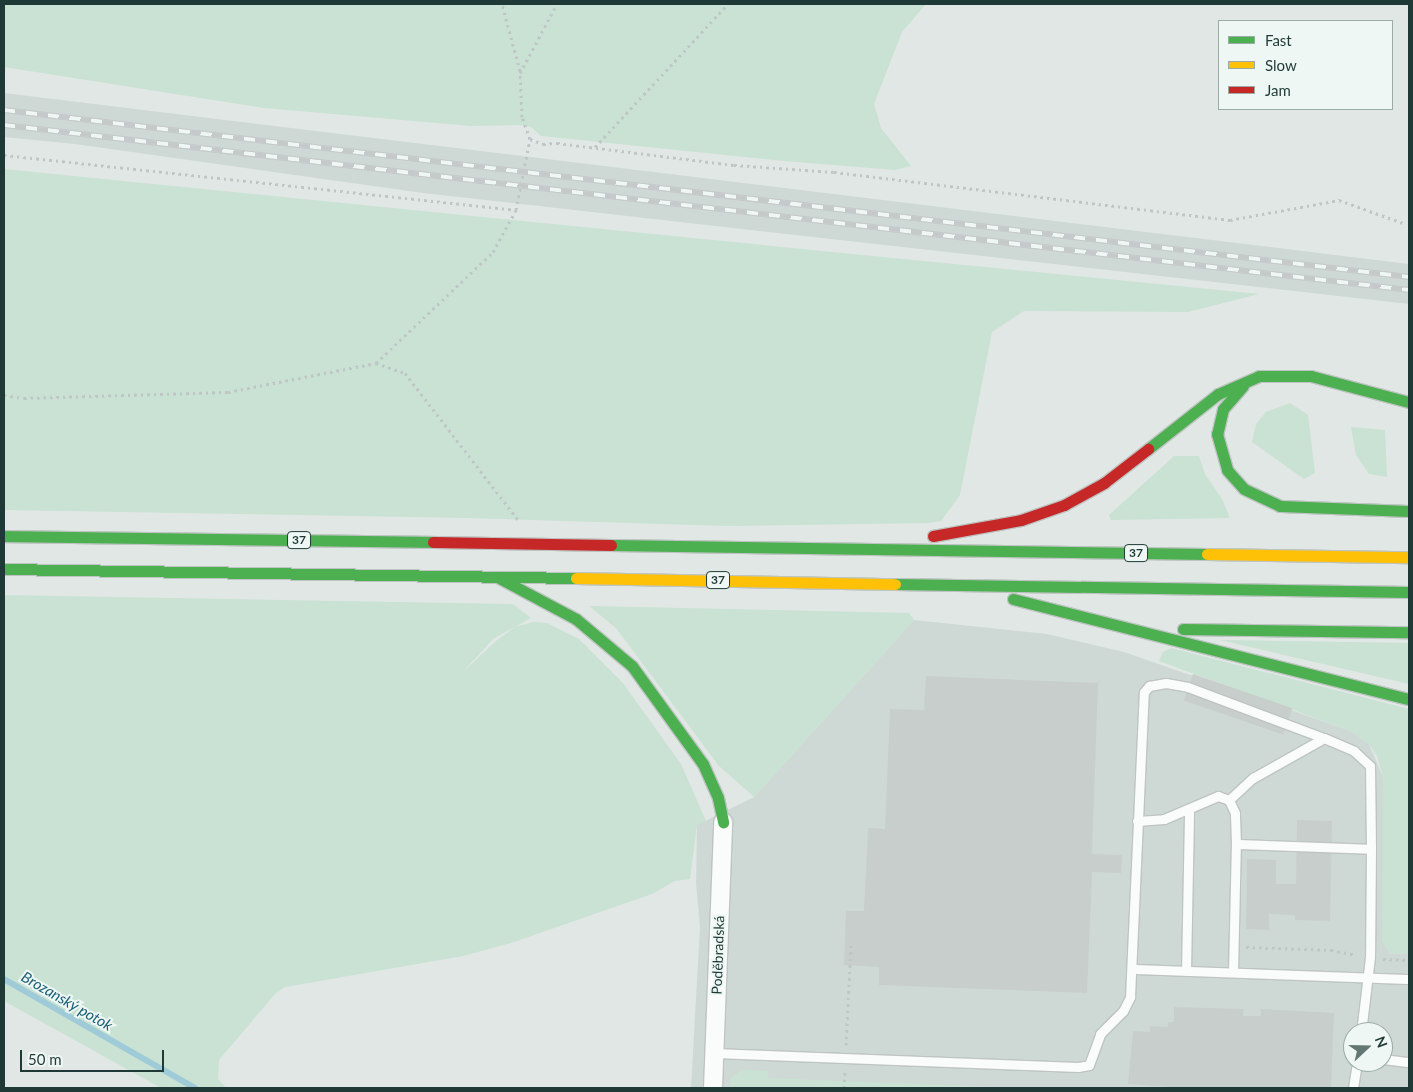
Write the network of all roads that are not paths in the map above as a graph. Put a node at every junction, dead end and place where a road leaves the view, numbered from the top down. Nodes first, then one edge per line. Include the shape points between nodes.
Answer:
1 (1272, 374) junction
2 (1409, 402) edge
3 (1409, 511) edge
4 (4, 536) edge
5 (862, 548) junction
6 (1409, 557) edge
7 (4, 569) edge
8 (493, 575) junction
9 (943, 585) junction
10 (1409, 592) edge
11 (1139, 628) junction
12 (1409, 632) edge
13 (1409, 699) edge
14 (1324, 738) junction
15 (1229, 800) junction
16 (1189, 809) junction
17 (1137, 821) junction
18 (723, 822) joint
19 (1236, 844) junction
20 (1371, 849) junction
21 (1133, 969) junction
22 (1186, 971) junction
23 (1233, 972) junction
24 (1369, 976) junction
25 (1409, 979) edge
26 (1362, 1022) edge
27 (714, 1053) junction
28 (1393, 1060) edge
29 (1409, 1062) edge
30 (1355, 1072) edge
31 (713, 1088) edge
32 (1353, 1088) edge

1 - 2 main road via 1311,376
1 - 3 main road via 1241,387 1223,409 1217,434 1218,446 1234,480 1255,497 1280,506
1 - 5 main road via 1246,380 1218,394 1104,483 1064,505 1006,523
4 - 5 main road, 37
5 - 6 main road, 37
7 - 8 main road, 37
8 - 9 main road, 37
8 - 18 main road via 576,619 632,666 703,764 718,798
9 - 10 main road, 37
9 - 11 main road
11 - 12 main road
11 - 13 main road
14 - 15 lane via 1253,778
14 - 17 lane via 1188,687 1166,683 1149,686 1144,692
14 - 20 lane via 1354,751 1370,766
15 - 16 lane via 1222,796 1212,798
15 - 19 lane via 1235,813
16 - 17 lane via 1164,819
16 - 22 lane
17 - 21 lane
18 - 27 street, Poděbradská
19 - 20 lane
19 - 23 lane
20 - 24 lane
21 - 22 lane
21 - 27 lane via 1128,1004 1105,1026 1091,1062 1084,1067
22 - 23 lane
23 - 24 lane
24 - 25 lane
24 - 26 lane
27 - 31 street, Poděbradská
28 - 29 lane
30 - 32 lane

